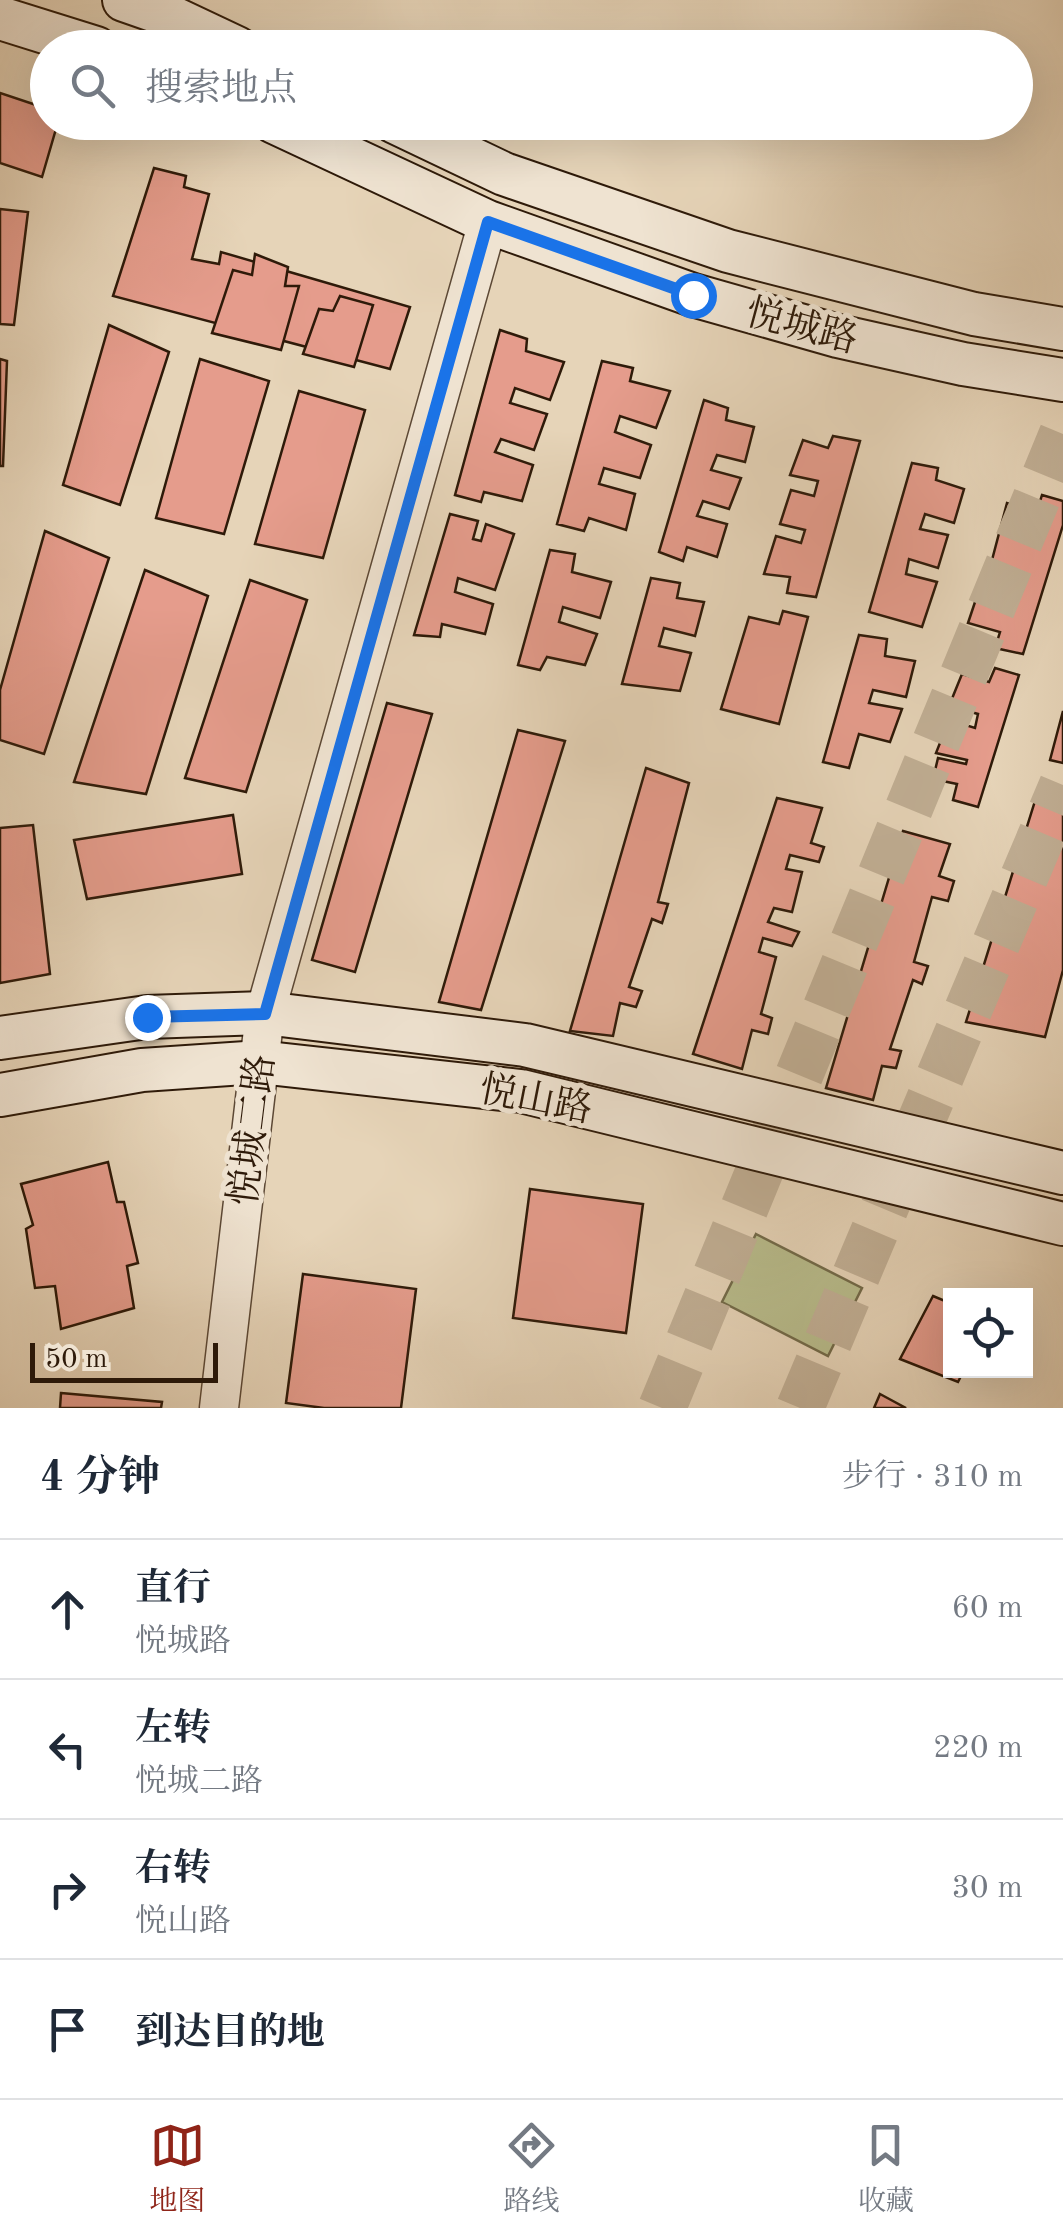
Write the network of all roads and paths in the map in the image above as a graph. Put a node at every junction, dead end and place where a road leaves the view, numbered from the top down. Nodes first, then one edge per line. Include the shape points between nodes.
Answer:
1 (124, 0) edge
2 (0, 18) edge
3 (38, 30) edge
4 (199, 30) edge
5 (313, 140) edge
6 (432, 140) edge
7 (488, 222) junction
8 (1063, 329) edge
9 (1063, 380) edge
10 (265, 1014) junction
11 (0, 1038) edge
12 (260, 1062) junction
13 (0, 1095) edge
14 (1063, 1173) edge
15 (1063, 1224) edge
16 (219, 1408) edge

1 - 4 main road
2 - 3 main road
5 - 7 main road, 悦城路
6 - 8 main road, 悦城路 via 504,174 728,250 974,314
7 - 9 main road, 悦城路 via 693,295 820,331
7 - 10 street, 悦城二路
10 - 11 main road, 悦山路 via 147,1017
10 - 12 street, 悦城二路
10 - 14 main road, 悦山路 via 525,1045
12 - 13 main road, 悦山路 via 142,1070
12 - 15 main road, 悦山路 via 521,1090
12 - 16 street, 悦城二路

